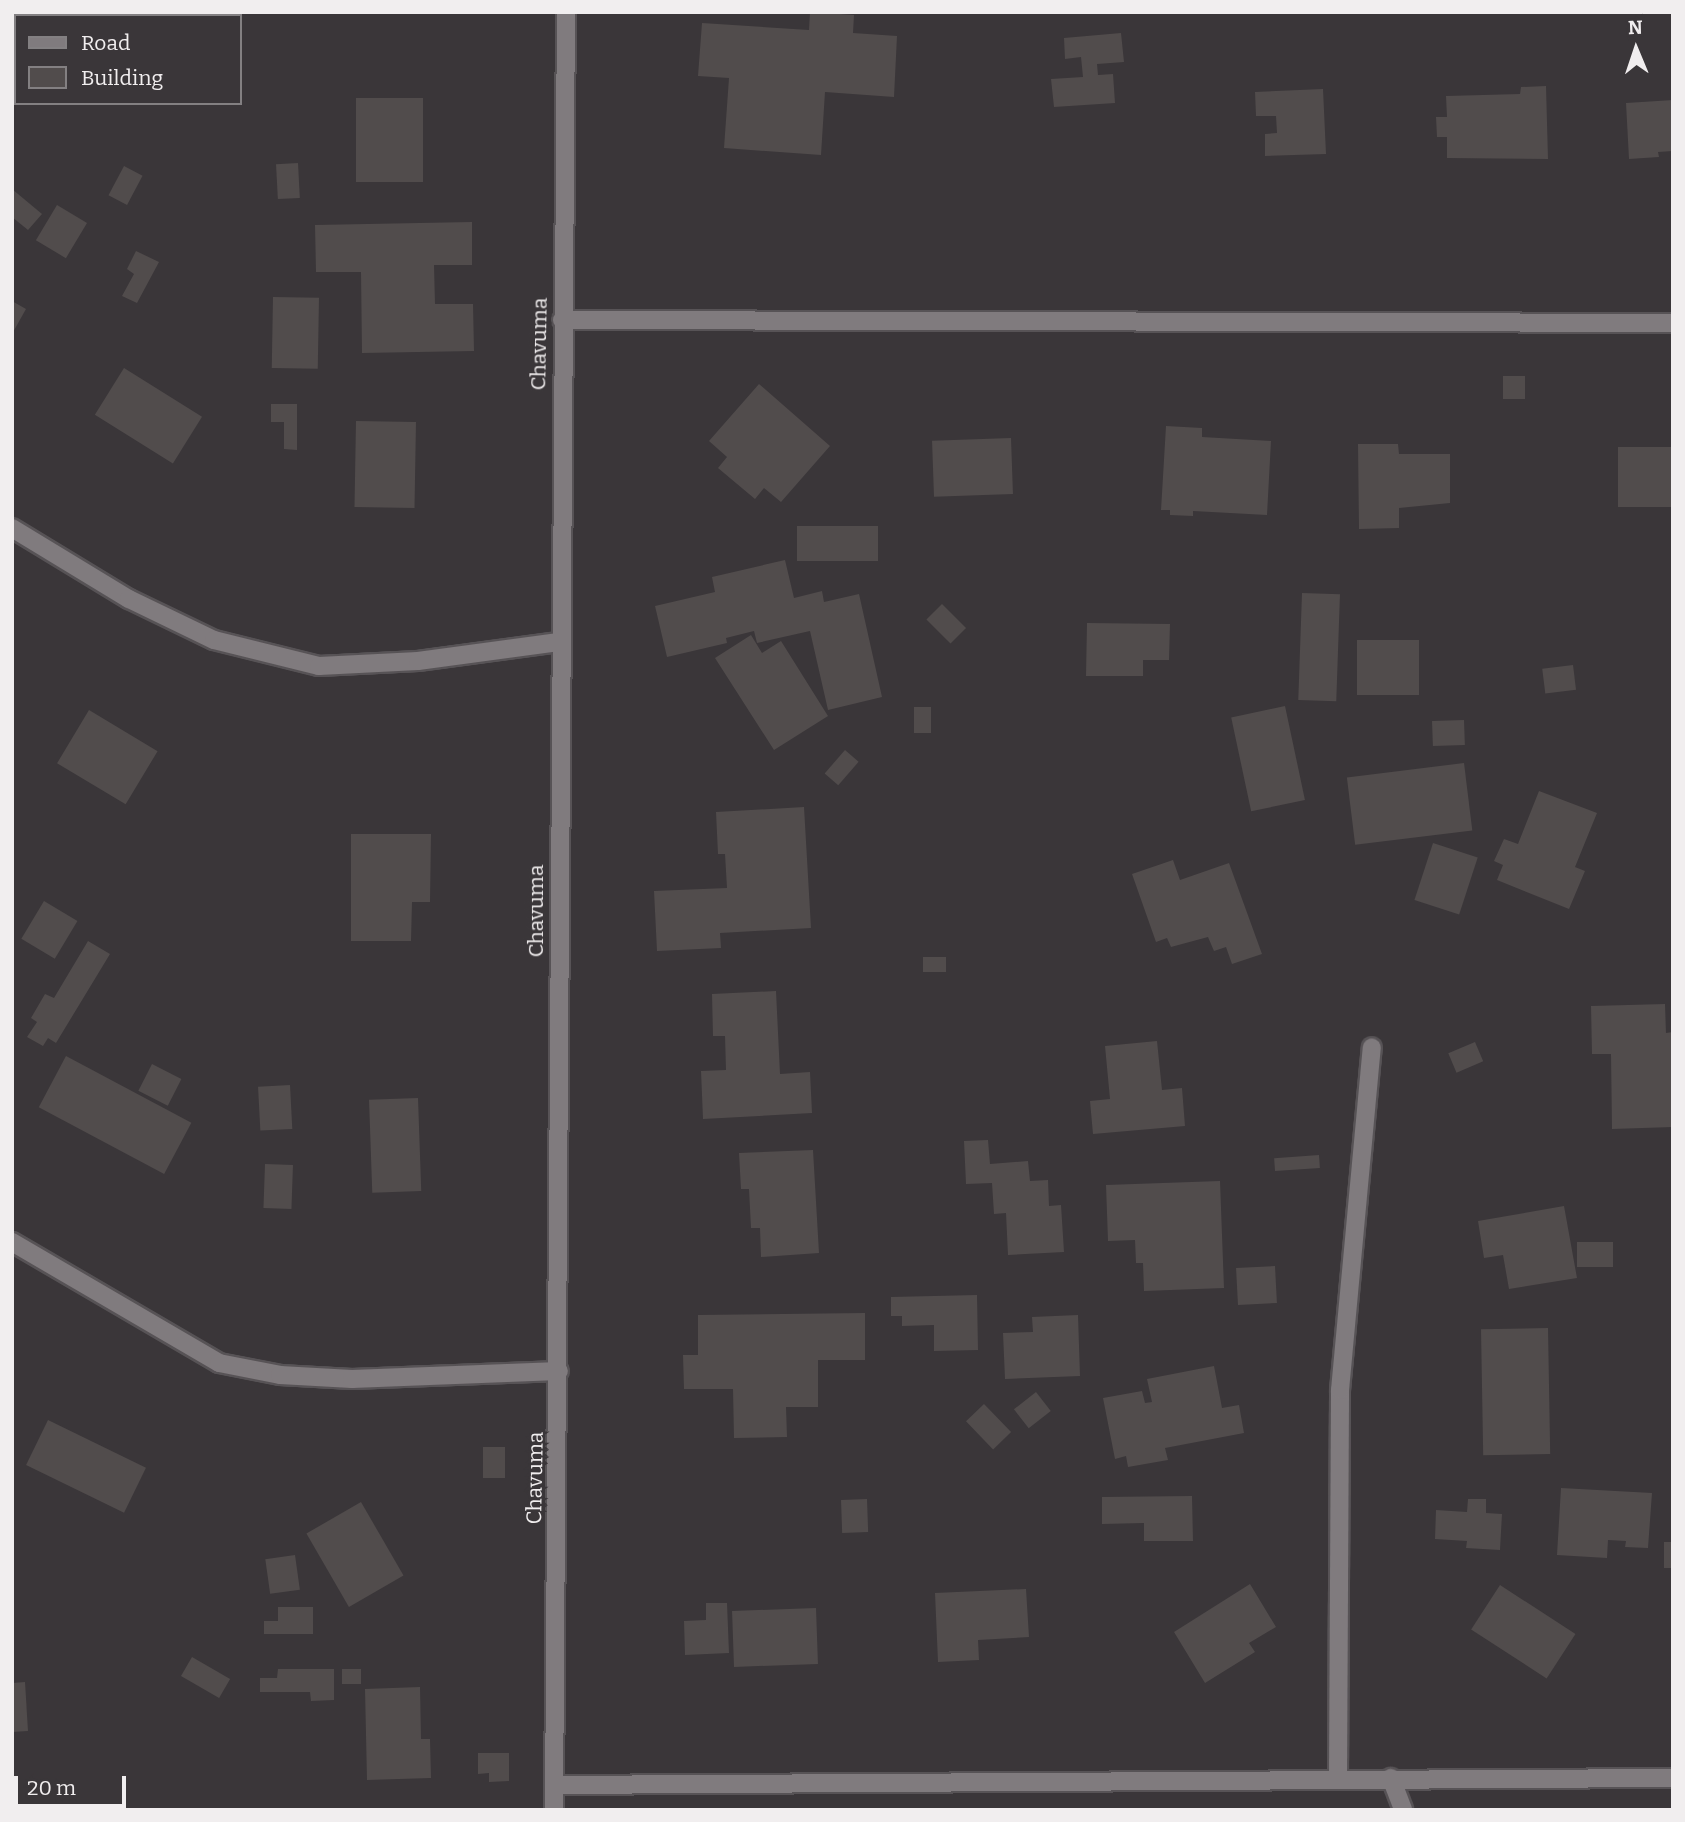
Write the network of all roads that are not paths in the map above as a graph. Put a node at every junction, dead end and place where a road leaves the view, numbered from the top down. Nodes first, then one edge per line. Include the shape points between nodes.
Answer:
1 (566, 12) edge
2 (562, 320) junction
3 (1673, 323) edge
4 (12, 528) edge
5 (559, 642) junction
6 (1372, 1047) dead end
7 (12, 1242) edge
8 (559, 1371) junction
9 (1338, 1777) junction
10 (1391, 1778) junction
11 (1673, 1778) edge
12 (554, 1785) junction
13 (554, 1810) edge
14 (1403, 1810) edge

1 - 2 street, Chavuma
2 - 3 street
2 - 5 street, Chavuma
4 - 5 street via 129,599 214,640 319,666 418,661
5 - 8 street, Chavuma
6 - 9 street via 1340,1390
7 - 8 street via 219,1363 280,1375 352,1379
8 - 12 street, Chavuma
9 - 10 street
9 - 12 street
10 - 11 street
10 - 14 street
12 - 13 street, Chavuma

